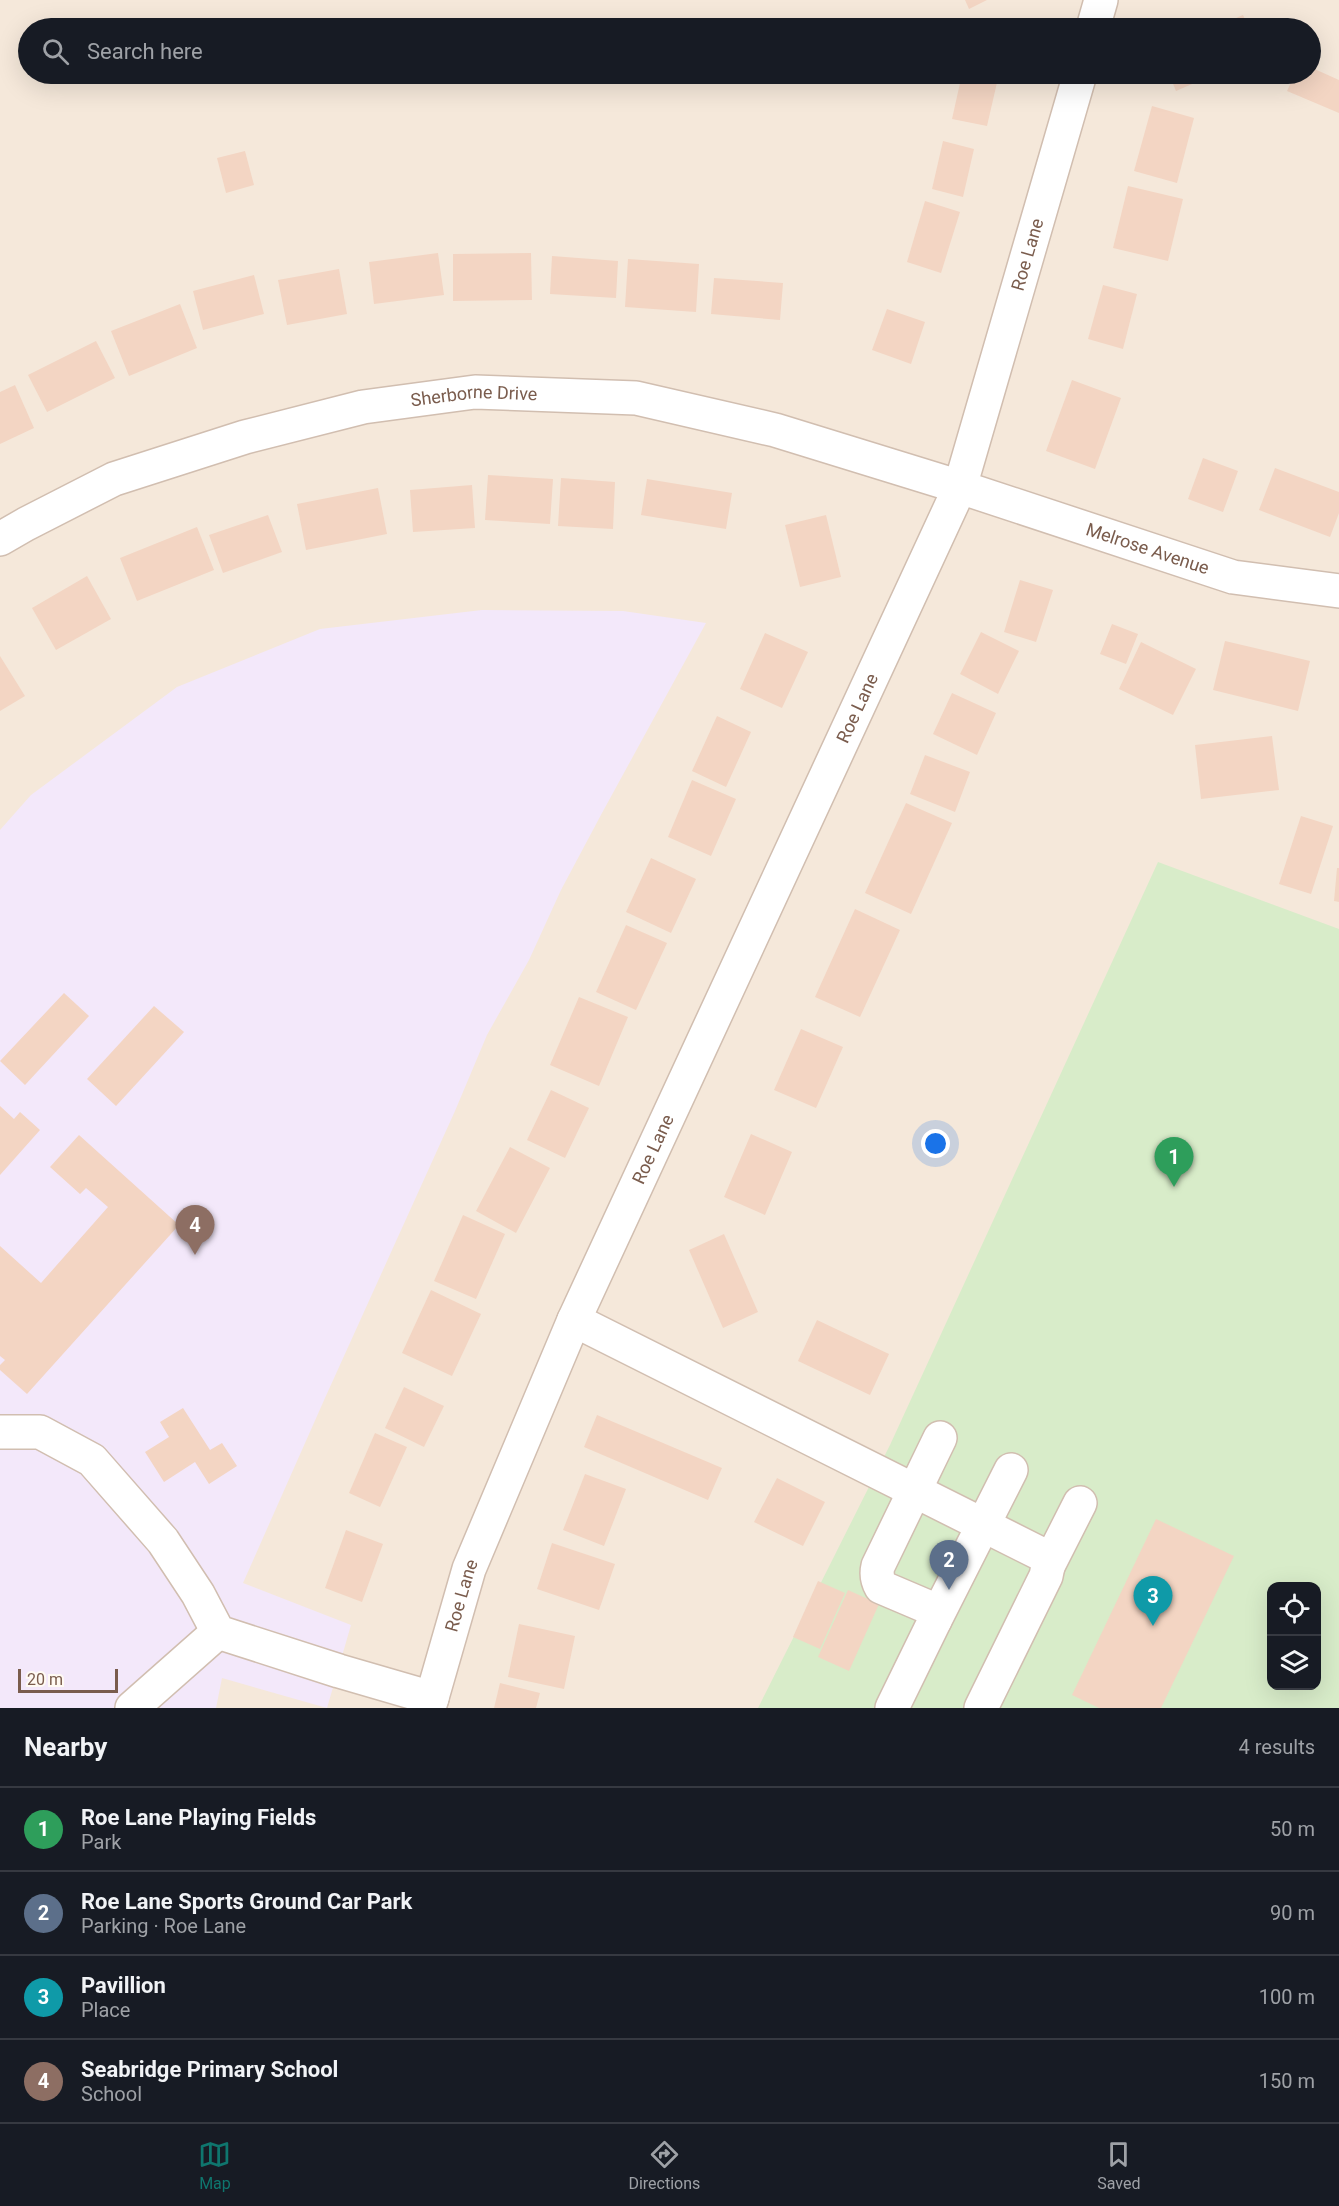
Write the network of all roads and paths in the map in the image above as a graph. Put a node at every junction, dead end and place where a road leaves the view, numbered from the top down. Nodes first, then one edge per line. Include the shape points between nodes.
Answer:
1 (1101, 0) edge
2 (1096, 18) edge
3 (1077, 84) edge
4 (960, 487) junction
5 (0, 539) edge
6 (1339, 591) edge
7 (574, 1320) junction
8 (0, 1432) edge
9 (940, 1438) dead end
10 (1011, 1470) dead end
11 (914, 1492) junction
12 (1080, 1503) dead end
13 (984, 1526) junction
14 (1048, 1566) junction
15 (935, 1620) junction
16 (218, 1632) junction
17 (430, 1703) edge
18 (132, 1708) edge
19 (892, 1708) edge
20 (981, 1708) edge

1 - 2 street
3 - 4 street, Roe Lane
4 - 5 street, Sherborne Drive via 775,430 636,398 475,392 363,407 245,437 114,479
4 - 6 street, Melrose Avenue via 1233,577
4 - 7 street, Roe Lane
7 - 11 street
7 - 17 street, Roe Lane via 469,1569
8 - 16 street via 40,1432 92,1460 163,1541
9 - 11 street
10 - 13 street
11 - 13 street
11 - 15 street via 878,1566 878,1581 882,1587 928,1607
12 - 14 street
13 - 14 street via 1044,1556
13 - 15 street
14 - 20 street
15 - 19 street
16 - 17 street
16 - 18 street

